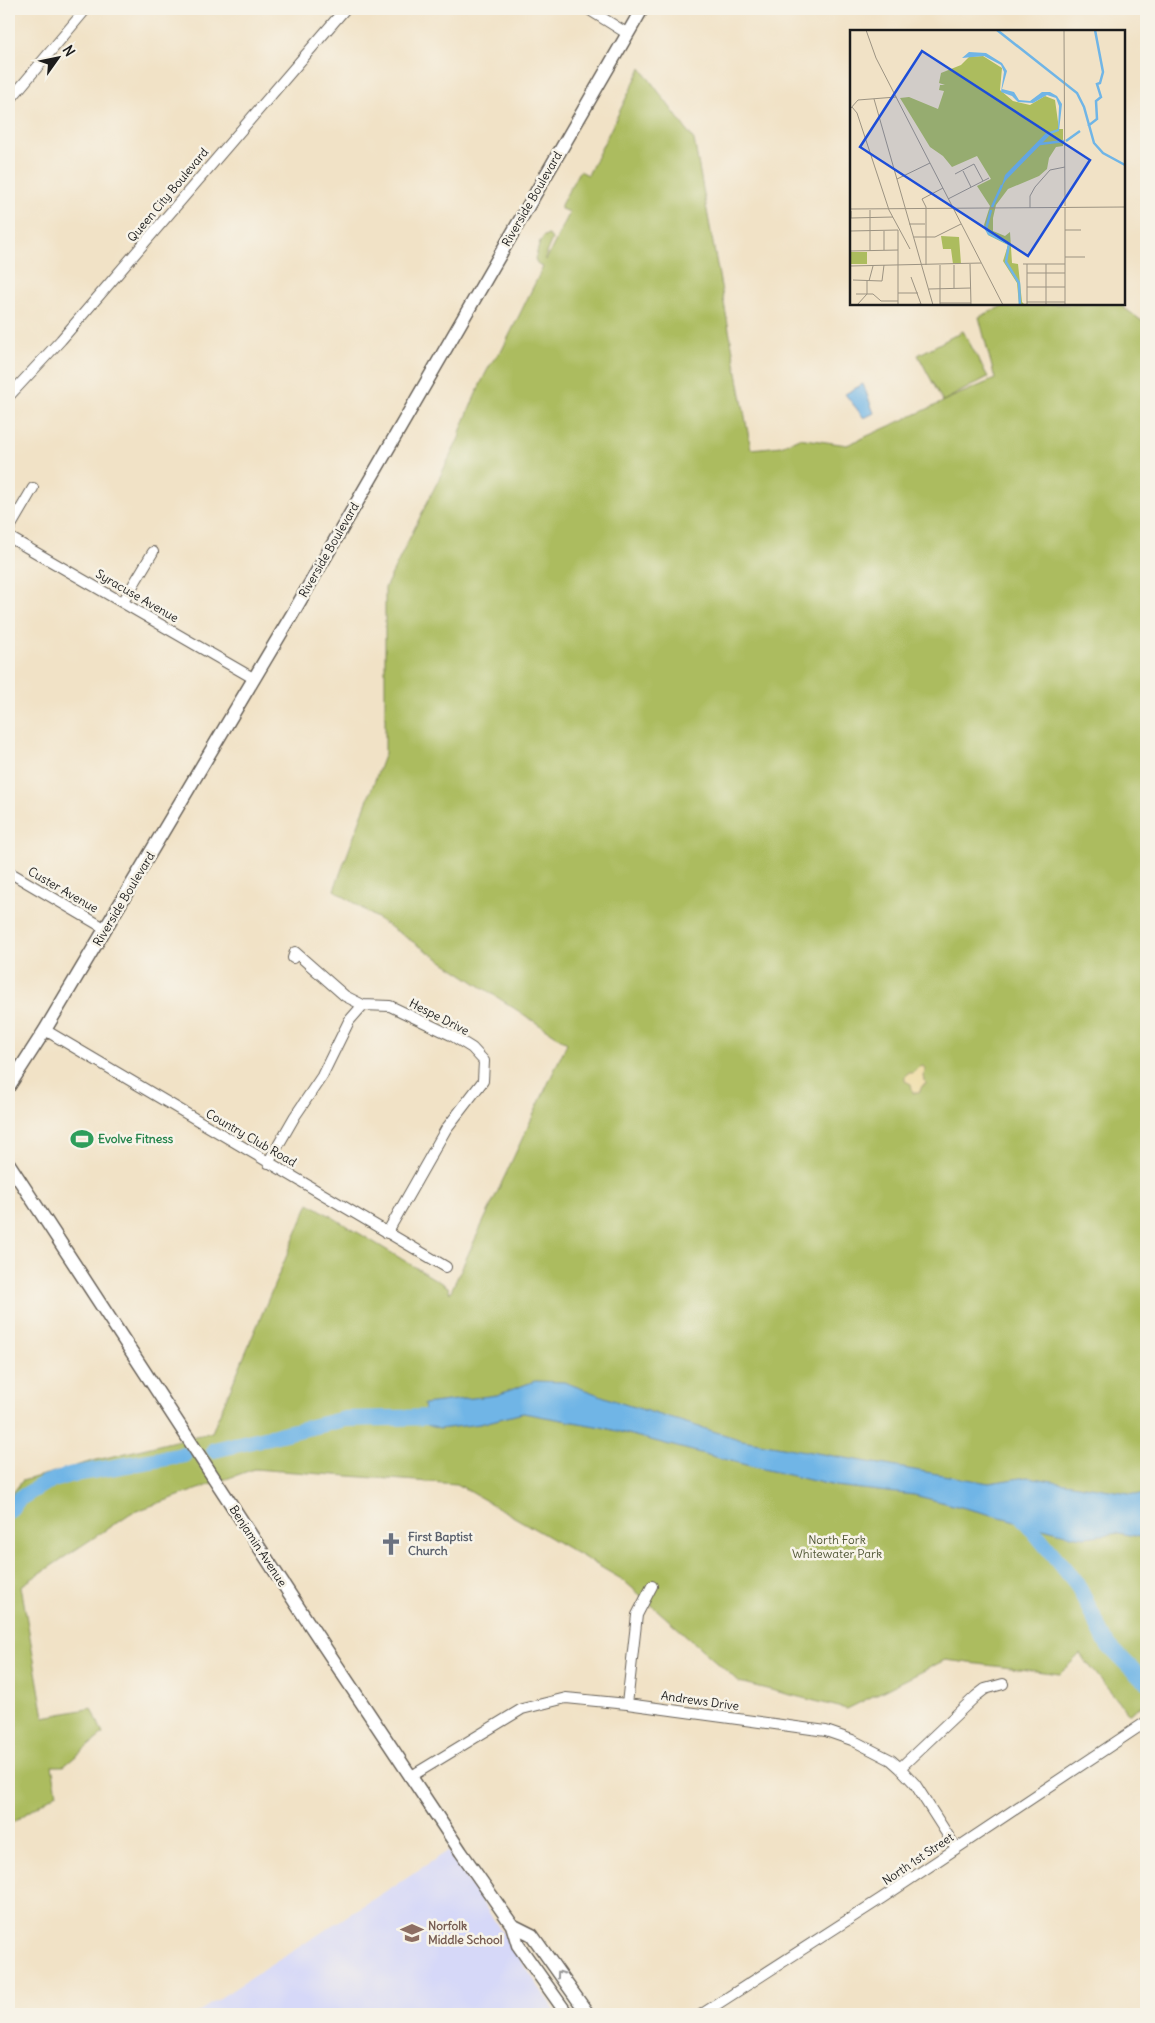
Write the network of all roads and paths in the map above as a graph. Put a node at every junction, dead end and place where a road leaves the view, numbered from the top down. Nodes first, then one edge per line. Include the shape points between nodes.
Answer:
1 (86, 9) edge
2 (345, 9) edge
3 (588, 9) edge
4 (642, 9) edge
5 (628, 34) junction
6 (9, 101) edge
7 (9, 396) edge
8 (33, 488) dead end
9 (9, 529) edge
10 (9, 537) edge
11 (153, 552) dead end
12 (123, 602) junction
13 (253, 678) junction
14 (9, 872) edge
15 (106, 929) junction
16 (293, 958) dead end
17 (363, 1005) junction
18 (45, 1030) junction
19 (9, 1086) edge
20 (268, 1163) junction
21 (9, 1164) edge
22 (387, 1232) junction
23 (446, 1267) dead end
24 (652, 1586) dead end
25 (1003, 1684) dead end
26 (627, 1704) junction
27 (1146, 1722) edge
28 (900, 1768) junction
29 (410, 1777) junction
30 (956, 1848) junction
31 (512, 1924) junction
32 (567, 2014) edge
33 (588, 2014) edge
34 (702, 2014) edge

1 - 6 street
2 - 7 street, Queen City Boulevard
3 - 5 street
4 - 5 main road, Riverside Boulevard
5 - 13 main road, Riverside Boulevard
8 - 9 street
10 - 12 street, Syracuse Avenue
11 - 12 street
12 - 13 street, Syracuse Avenue
13 - 15 main road, Riverside Boulevard
14 - 15 street, Custer Avenue
15 - 18 main road, Riverside Boulevard
16 - 17 street via 295,952 345,996
17 - 20 street via 348,1021 322,1076
17 - 22 street, Hespe Drive via 390,1006 451,1035 472,1048 484,1061 483,1081 446,1129
18 - 19 main road, Riverside Boulevard
18 - 20 street, Country Club Road
20 - 22 street, Country Club Road
21 - 29 main road, Benjamin Avenue
22 - 23 street, Country Club Road
24 - 26 street via 637,1615
25 - 28 street via 985,1689 976,1696
26 - 28 street, Andrews Drive via 826,1731 852,1740
26 - 29 street, Andrews Drive via 566,1698 522,1709
27 - 30 street, North 1st Street
28 - 30 street, Andrews Drive via 915,1784
29 - 31 main road, Benjamin Avenue
30 - 34 street, North 1st Street
31 - 32 main road, Benjamin Avenue via 518,1945
33 -> 31 main road, Benjamin Avenue via 532,1935

